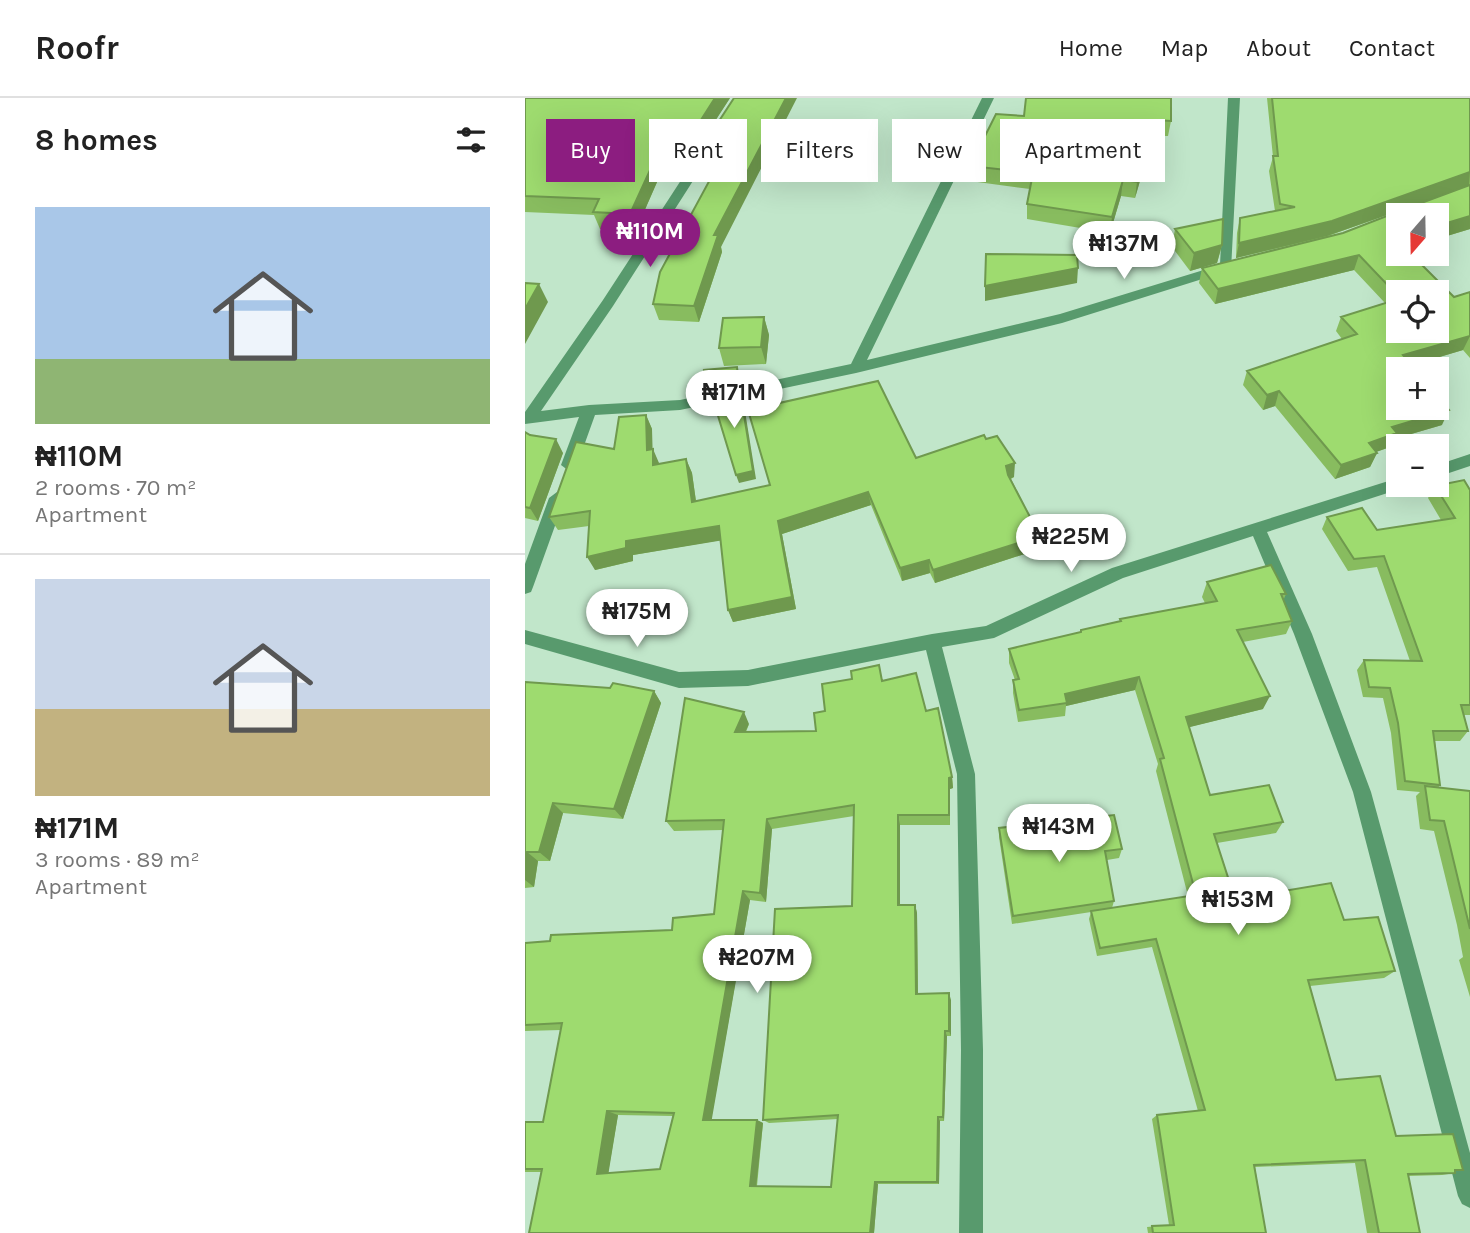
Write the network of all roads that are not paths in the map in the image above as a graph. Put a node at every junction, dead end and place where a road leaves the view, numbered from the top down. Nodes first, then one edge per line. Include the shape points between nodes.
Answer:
1 (988, 98) edge
2 (1234, 98) edge
3 (685, 182) edge
4 (856, 368) junction
5 (589, 410) junction
6 (527, 419) edge
7 (1470, 460) edge
8 (1449, 467) edge
9 (1386, 488) edge
10 (1258, 529) junction
11 (525, 587) edge
12 (525, 637) edge
13 (932, 641) junction
14 (1470, 1196) edge
15 (971, 1233) edge

1 - 4 street
2 - 4 street via 1233,266 1062,318
3 - 6 street
4 - 5 street via 680,405
5 - 6 street
5 - 11 street
7 - 8 street
9 - 10 street
10 - 13 street via 1118,573 988,633
10 - 14 street via 1362,792
12 - 13 street via 678,680 748,678
13 - 15 street via 966,774

